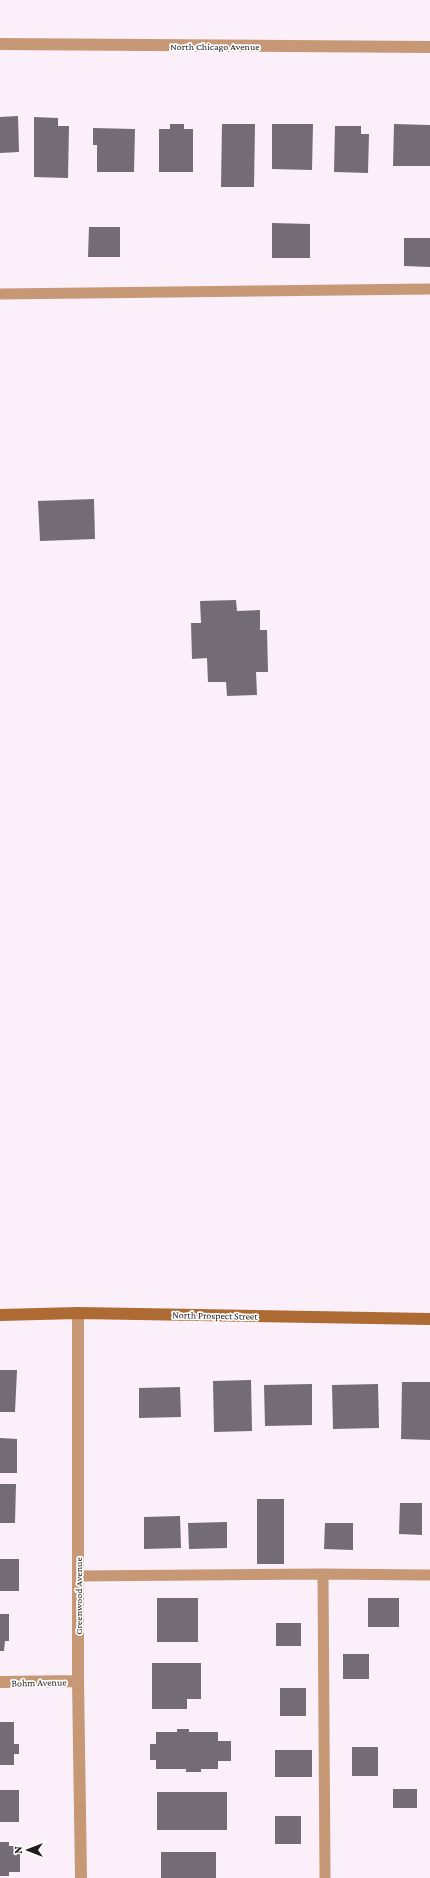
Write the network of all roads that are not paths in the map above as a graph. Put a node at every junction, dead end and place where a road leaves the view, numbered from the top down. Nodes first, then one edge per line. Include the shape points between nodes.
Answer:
1 (0, 44) edge
2 (430, 47) edge
3 (430, 289) edge
4 (0, 294) edge
5 (78, 1313) junction
6 (0, 1315) edge
7 (430, 1319) edge
8 (323, 1574) junction
9 (430, 1575) edge
10 (78, 1576) junction
11 (78, 1681) junction
12 (0, 1682) edge
13 (81, 1878) edge
14 (325, 1878) edge

1 - 2 street, North Chicago Avenue
3 - 4 lane
5 - 6 street, North Prospect Street
5 - 7 street, North Prospect Street
5 - 10 street, Greenwood Avenue
8 - 9 lane
8 - 10 lane
8 - 14 lane
10 - 11 street, Greenwood Avenue
11 - 12 street, Bohm Avenue
11 - 13 street, Greenwood Avenue

